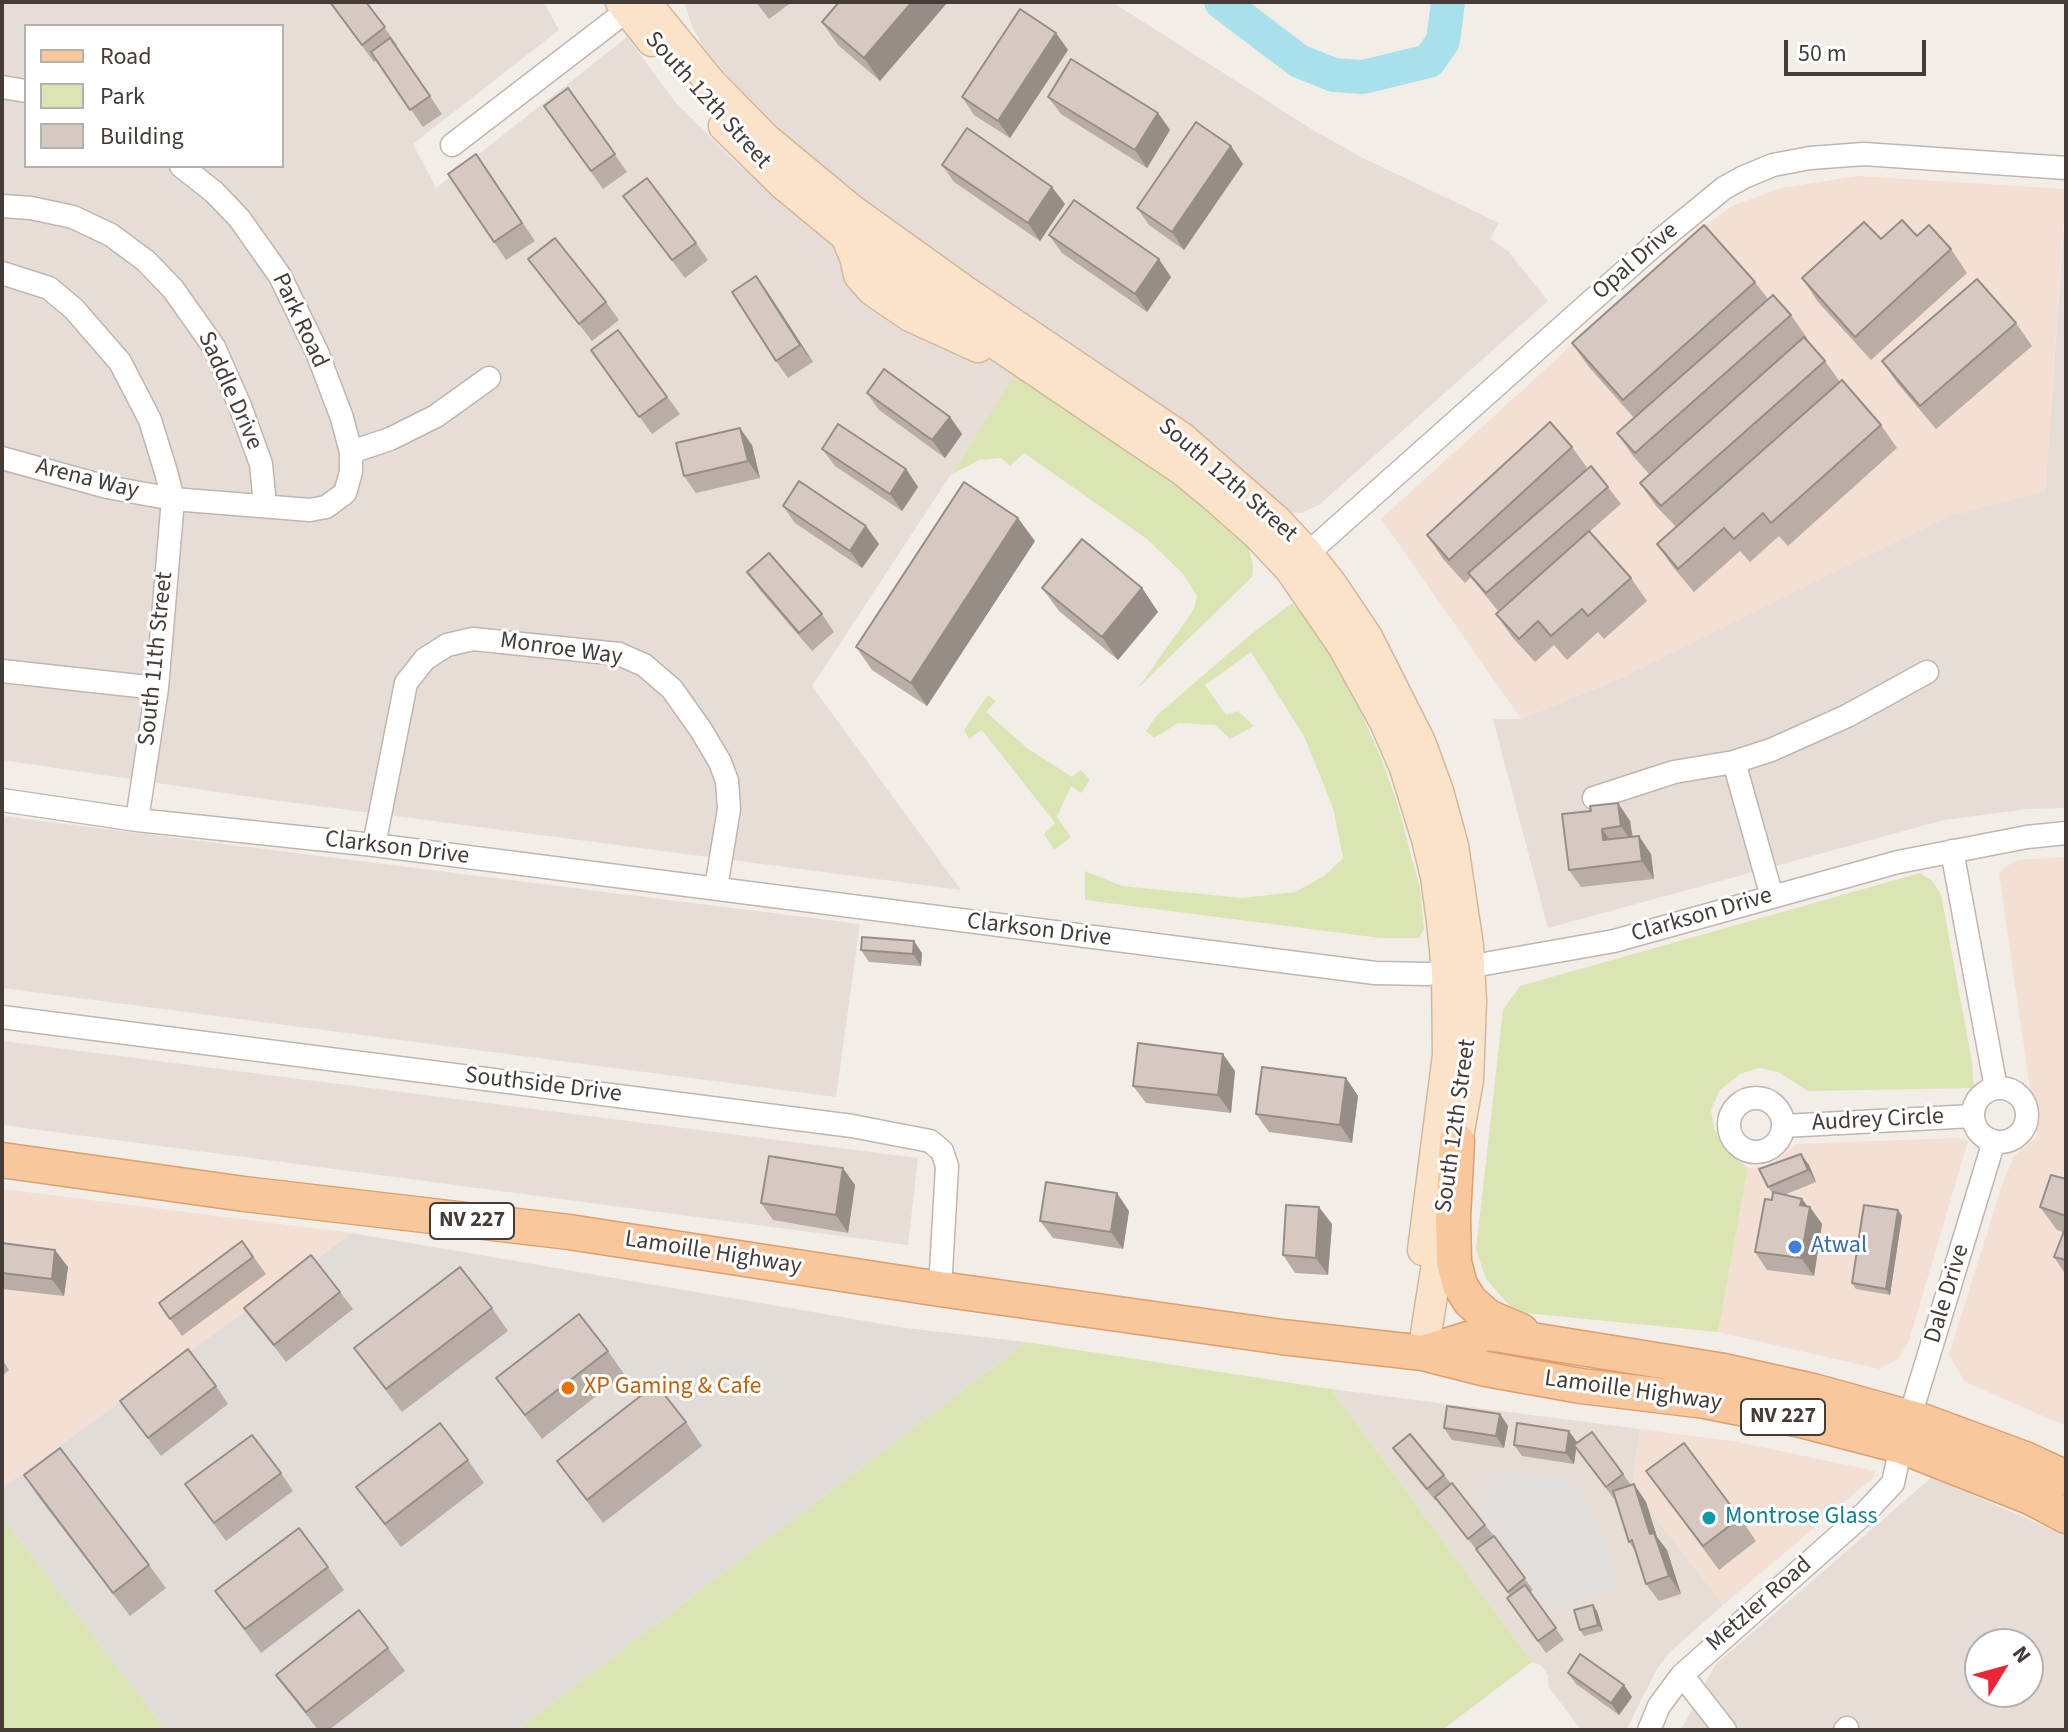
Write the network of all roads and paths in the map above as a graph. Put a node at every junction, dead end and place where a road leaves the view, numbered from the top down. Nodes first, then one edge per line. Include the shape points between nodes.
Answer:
1 (633, 4) edge
2 (2, 87) edge
3 (24, 91) edge
4 (452, 145) dead end
5 (184, 168) edge
6 (2066, 168) edge
7 (2, 206) edge
8 (2, 273) edge
9 (489, 378) dead end
10 (351, 452) junction
11 (2, 458) edge
12 (173, 499) junction
13 (265, 505) junction
14 (1299, 561) junction
15 (2, 671) edge
16 (1927, 672) dead end
17 (157, 688) junction
18 (1734, 762) junction
19 (1594, 798) dead end
20 (2, 800) edge
21 (137, 820) junction
22 (2066, 833) edge
23 (374, 845) junction
24 (1952, 851) junction
25 (716, 888) junction
26 (1772, 897) junction
27 (1458, 968) junction
28 (2, 1017) edge
29 (1996, 1088) junction
30 (1973, 1116) junction
31 (1783, 1126) dead end
32 (1457, 1141) junction
33 (1994, 1141) junction
34 (2, 1160) edge
35 (940, 1289) junction
36 (1416, 1352) junction
37 (1623, 1356) junction
38 (1905, 1432) junction
39 (2066, 1478) edge
40 (2066, 1516) edge
41 (1682, 1675) junction
42 (1649, 1730) edge
43 (1725, 1730) edge

1 - 4 street
1 - 14 main road, South 12th Street via 737,111 853,211 1182,438 1242,488
1 - 14 main road, South 12th Street via 687,85 783,184 943,308 1181,469 1257,534
2 - 3 street
5 - 10 street, Park Road via 239,218 280,276 317,352
6 - 14 street, Opal Drive via 1864,154 1773,165 1744,177 1652,247
7 - 13 street, Saddle Drive via 73,217 111,235 173,289 214,347 240,406 261,464
8 - 12 street via 49,288 120,362 150,420
9 - 10 street via 436,416
10 - 13 street, Park Road via 345,493 335,503 310,510
11 - 12 street, Arena Way
12 - 13 street
12 - 17 street, South 11th Street
14 - 27 main road, South 12th Street via 1405,768
15 - 17 street
16 - 18 street via 1847,716
17 - 21 street, South 11th Street
18 - 19 street via 1674,772
18 - 26 street
20 - 21 street, Clarkson Drive
21 - 23 street, Clarkson Drive
22 - 24 street, Clarkson Drive
23 - 25 street, Clarkson Drive
23 - 25 street, Monroe Way via 406,683 425,659 447,645 473,639 619,654 644,665 672,689 720,762 729,809
24 - 26 street, Clarkson Drive
24 - 29 street
25 - 27 street, Clarkson Drive via 1375,973 1426,974
26 - 27 street, Clarkson Drive via 1614,941
27 - 32 main road, South 12th Street via 1471,1040
27 - 36 main road, South 12th Street
28 - 35 street, Southside Drive via 852,1126 930,1141 942,1151 947,1166
29 - 30 street via 1977,1101
29 - 33 street via 2020,1096 2027,1113 2017,1135
30 - 31 street, Audrey Circle
30 - 33 street via 1979,1131
32 - 36 main road, South 12th Street
32 - 37 main road via 1454,1262 1470,1301 1488,1317 1522,1332
33 - 38 street, Dale Drive
34 - 35 main road, Lamoille Highway / NV 227 via 569,1232
35 - 36 main road, Lamoille Highway / NV 227
36 - 37 main road, Lamoille Highway / NV 227 via 1488,1333
36 - 38 main road, Lamoille Highway / NV 227 via 1581,1386
37 - 38 main road, Lamoille Highway / NV 227 via 1813,1391
38 - 39 main road, Lamoille Highway / NV 227 via 2025,1459
38 - 40 main road, Lamoille Highway / NV 227
38 - 41 street, Metzler Road via 1893,1483 1883,1495
41 - 42 street, Metzler Road
41 - 43 street

